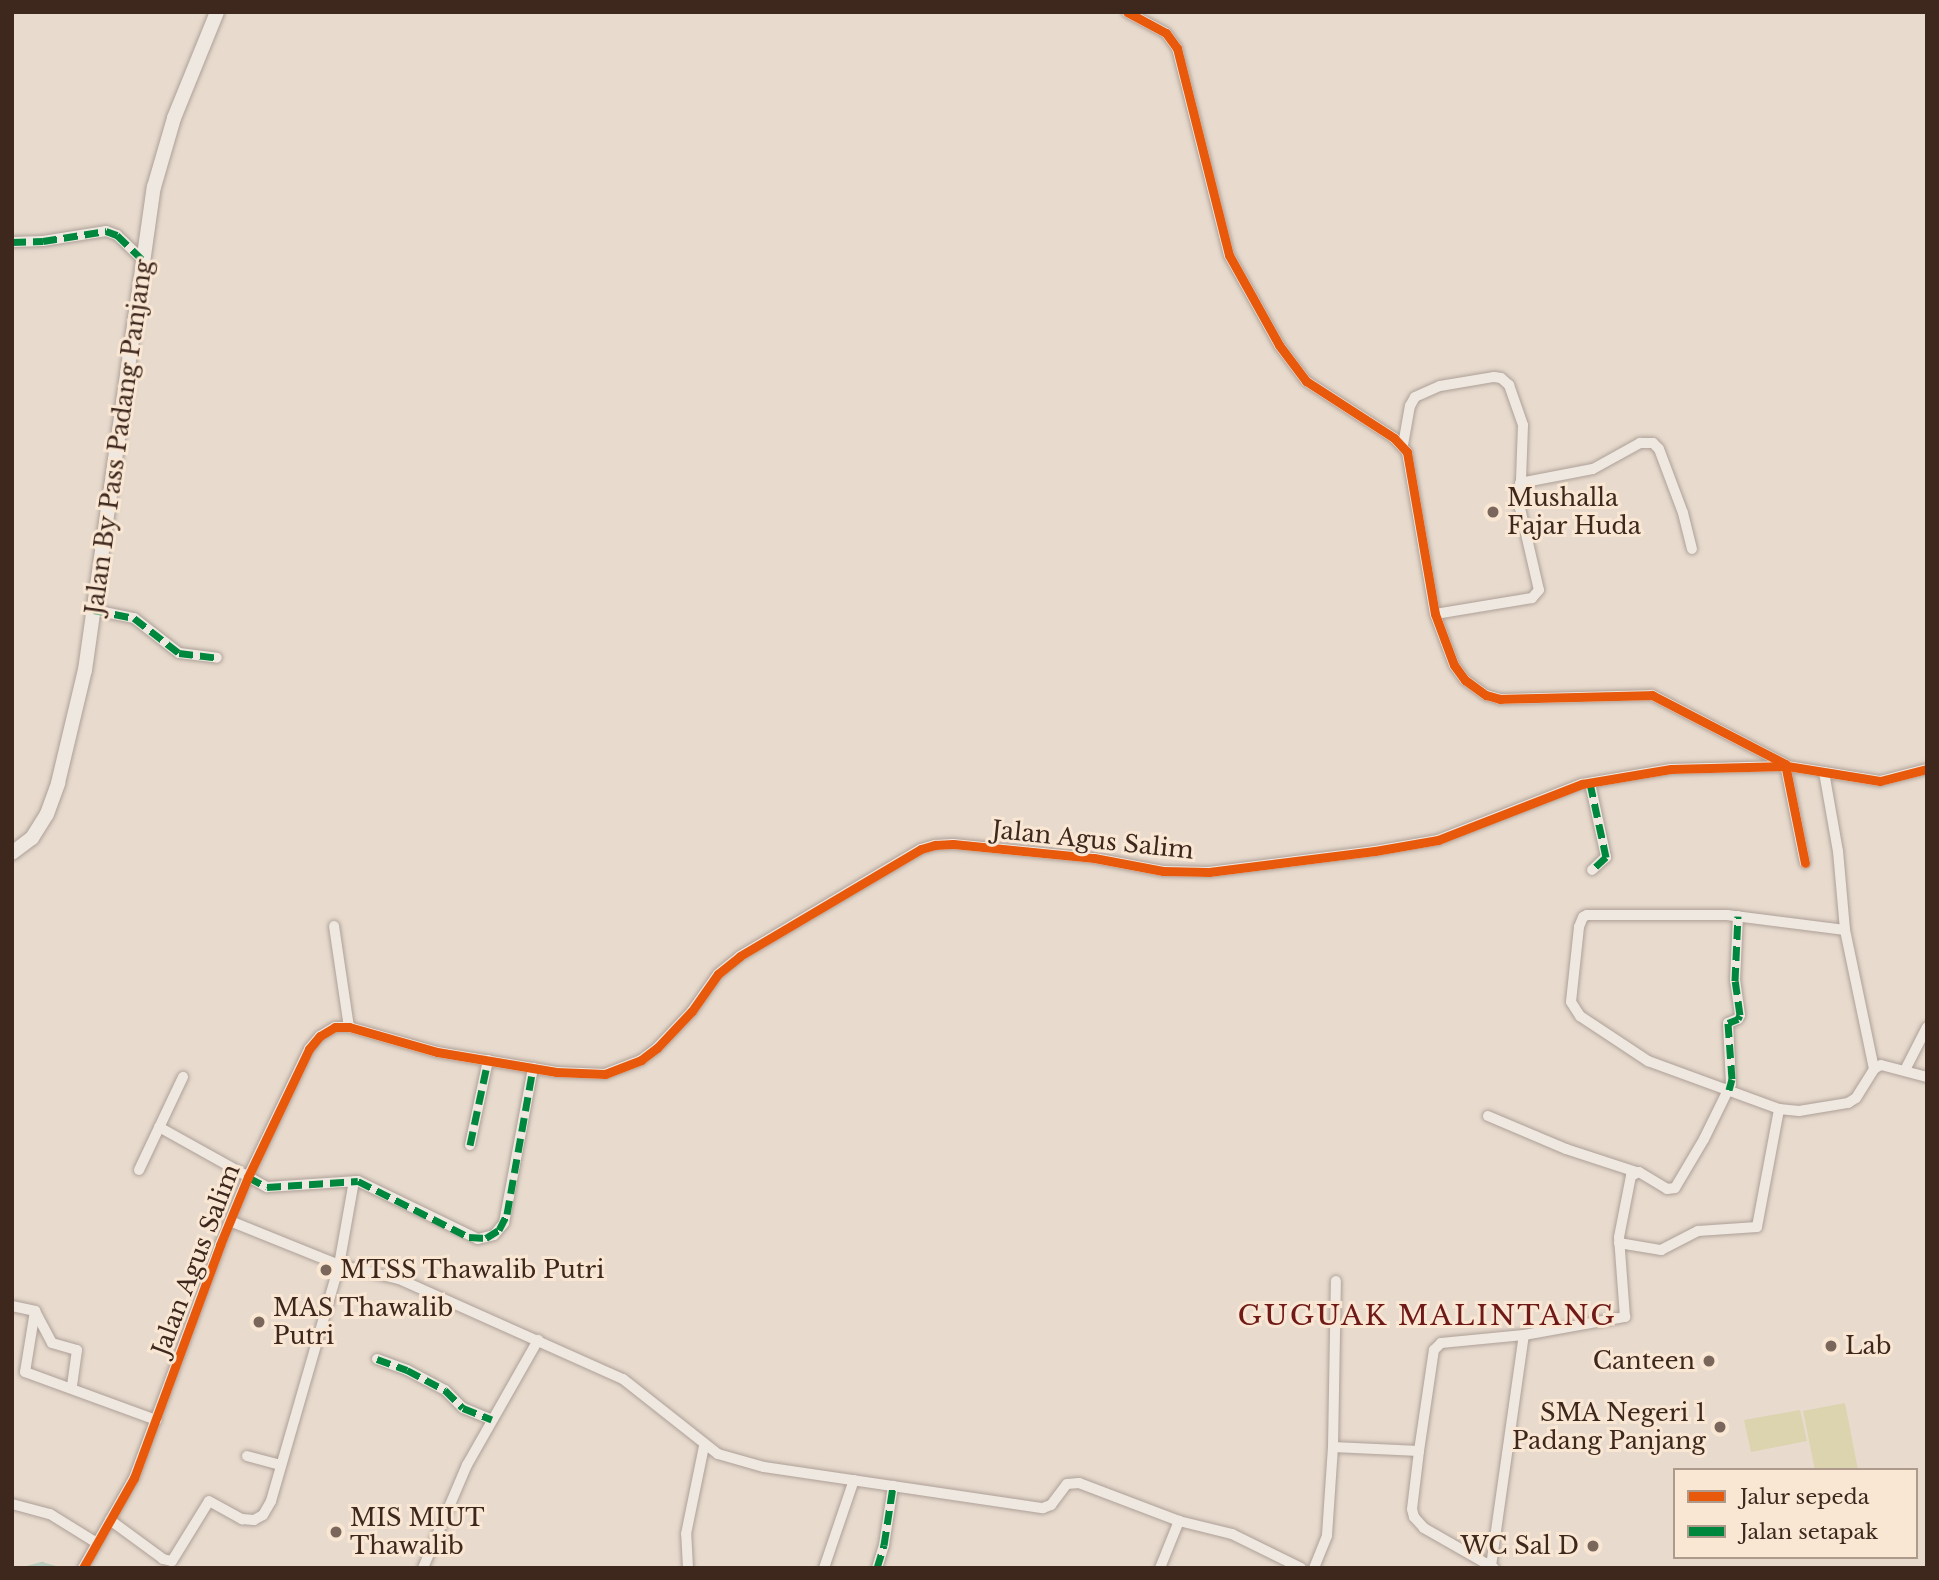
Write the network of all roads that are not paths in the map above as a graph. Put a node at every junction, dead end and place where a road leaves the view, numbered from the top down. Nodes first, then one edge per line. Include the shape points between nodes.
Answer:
1 (217, 12) edge
2 (1127, 12) edge
3 (12, 242) edge
4 (144, 261) junction
5 (1403, 444) junction
6 (1520, 483) junction
7 (1692, 549) dead end
8 (94, 610) junction
9 (1435, 614) junction
10 (217, 658) dead end
11 (1787, 766) junction
12 (1927, 769) edge
13 (1824, 772) junction
14 (1590, 783) junction
15 (12, 853) edge
16 (1805, 863) dead end
17 (1592, 870) dead end
18 (1738, 916) junction
19 (334, 926) dead end
20 (1845, 930) junction
21 (349, 1027) junction
22 (1927, 1027) edge
23 (488, 1060) junction
24 (533, 1068) junction
25 (1874, 1069) junction
26 (1905, 1070) junction
27 (183, 1077) dead end
28 (1927, 1077) edge
29 (1729, 1090) junction
30 (1779, 1109) junction
31 (1488, 1116) dead end
32 (159, 1127) junction
33 (470, 1145) dead end
34 (139, 1170) dead end
35 (1636, 1172) junction
36 (248, 1177) junction
37 (354, 1181) junction
38 (230, 1221) junction
39 (1619, 1243) junction
40 (339, 1265) junction
41 (1336, 1281) dead end
42 (12, 1307) edge
43 (35, 1311) junction
44 (1524, 1335) junction
45 (538, 1340) junction
46 (377, 1359) dead end
47 (72, 1387) junction
48 (156, 1420) junction
49 (492, 1420) junction
50 (704, 1446) junction
51 (1334, 1447) junction
52 (1419, 1451) junction
53 (247, 1456) dead end
54 (281, 1465) junction
55 (854, 1480) junction
56 (893, 1486) junction
57 (12, 1504) edge
58 (110, 1520) junction
59 (1180, 1521) junction
60 (97, 1543) junction
61 (1492, 1567) edge
62 (83, 1568) edge
63 (424, 1568) edge
64 (688, 1568) edge
65 (824, 1568) edge
66 (877, 1568) edge
67 (1160, 1568) edge
68 (1301, 1568) edge
69 (1314, 1568) edge

1 - 4 main road, Jalan By Pass Padang Panjang via 174,118 154,187
2 - 5 street via 1166,33 1177,48 1229,255 1279,345 1306,381
3 - 4 street via 106,231 117,235
4 - 8 main road, Jalan By Pass Padang Panjang
5 - 6 street via 1415,397 1440,386 1501,378 1509,385 1522,425
5 - 9 street
6 - 7 street via 1593,469 1640,443 1653,443 1684,513
6 - 9 street via 1521,516 1539,585 1536,594
8 - 10 street via 134,618 179,653
8 - 15 main road, Jalan By Pass Padang Panjang via 58,783 32,838
9 - 11 street via 1454,665 1486,695 1500,699 1652,695
11 - 13 street, Jalan Agus Salim
11 - 14 street, Jalan Agus Salim via 1671,769
11 - 16 street
12 - 13 street, Jalan Agus Salim via 1880,780
13 - 20 street
14 - 17 street via 1606,857
14 - 24 street, Jalan Agus Salim via 1438,840 1209,872 1163,871 1094,858 953,844 921,849 740,956 718,974 692,1010 641,1060 606,1074
18 - 20 street
18 - 29 street via 1735,981 1740,1015 1728,1023
18 - 29 street via 1583,917 1572,1002 1580,1016 1639,1056
19 - 21 street
20 - 25 street
21 - 23 street, Jalan Agus Salim via 437,1052
21 - 36 street, Jalan Agus Salim via 327,1031 309,1049
22 - 26 street
23 - 24 street, Jalan Agus Salim
23 - 33 street
24 - 37 street via 507,1214 494,1235 469,1237 369,1184
25 - 26 street via 1887,1065
25 - 30 street via 1856,1098 1847,1103 1799,1111
26 - 28 street
27 - 32 street
29 - 30 street
29 - 35 street via 1675,1188 1667,1189
30 - 39 street via 1757,1227 1698,1231 1661,1250
31 - 35 street
32 - 34 street
32 - 36 street
35 - 39 street via 1631,1176
36 - 37 street via 267,1186
36 - 38 street, Jalan Agus Salim
37 - 40 street
38 - 40 street
38 - 48 street, Jalan Agus Salim
39 - 44 street via 1623,1319
40 - 45 street via 399,1279
40 - 54 street
41 - 51 street
42 - 43 street
43 - 47 street via 52,1343 77,1350
43 - 47 street via 25,1372
44 - 52 street via 1437,1346
44 - 61 street
45 - 49 street
45 - 50 street via 623,1379
46 - 49 street via 426,1380 451,1394 463,1408
47 - 48 street
48 - 58 street, Jalan Agus Salim via 134,1478
49 - 63 street via 467,1465
50 - 55 street via 764,1468
50 - 64 street via 686,1534
51 - 52 street
51 - 69 street via 1327,1535
52 - 61 street via 1412,1508 1417,1523
53 - 54 street
54 - 58 street via 263,1515 242,1519 209,1501 172,1561
55 - 56 street
55 - 65 street
56 - 59 street via 1043,1508 1051,1506 1067,1484 1079,1483
56 - 66 street
57 - 60 street via 50,1514
58 - 60 street, Jalan Agus Salim
59 - 67 street
59 - 68 street via 1232,1534
60 - 62 street, Jalan Agus Salim

